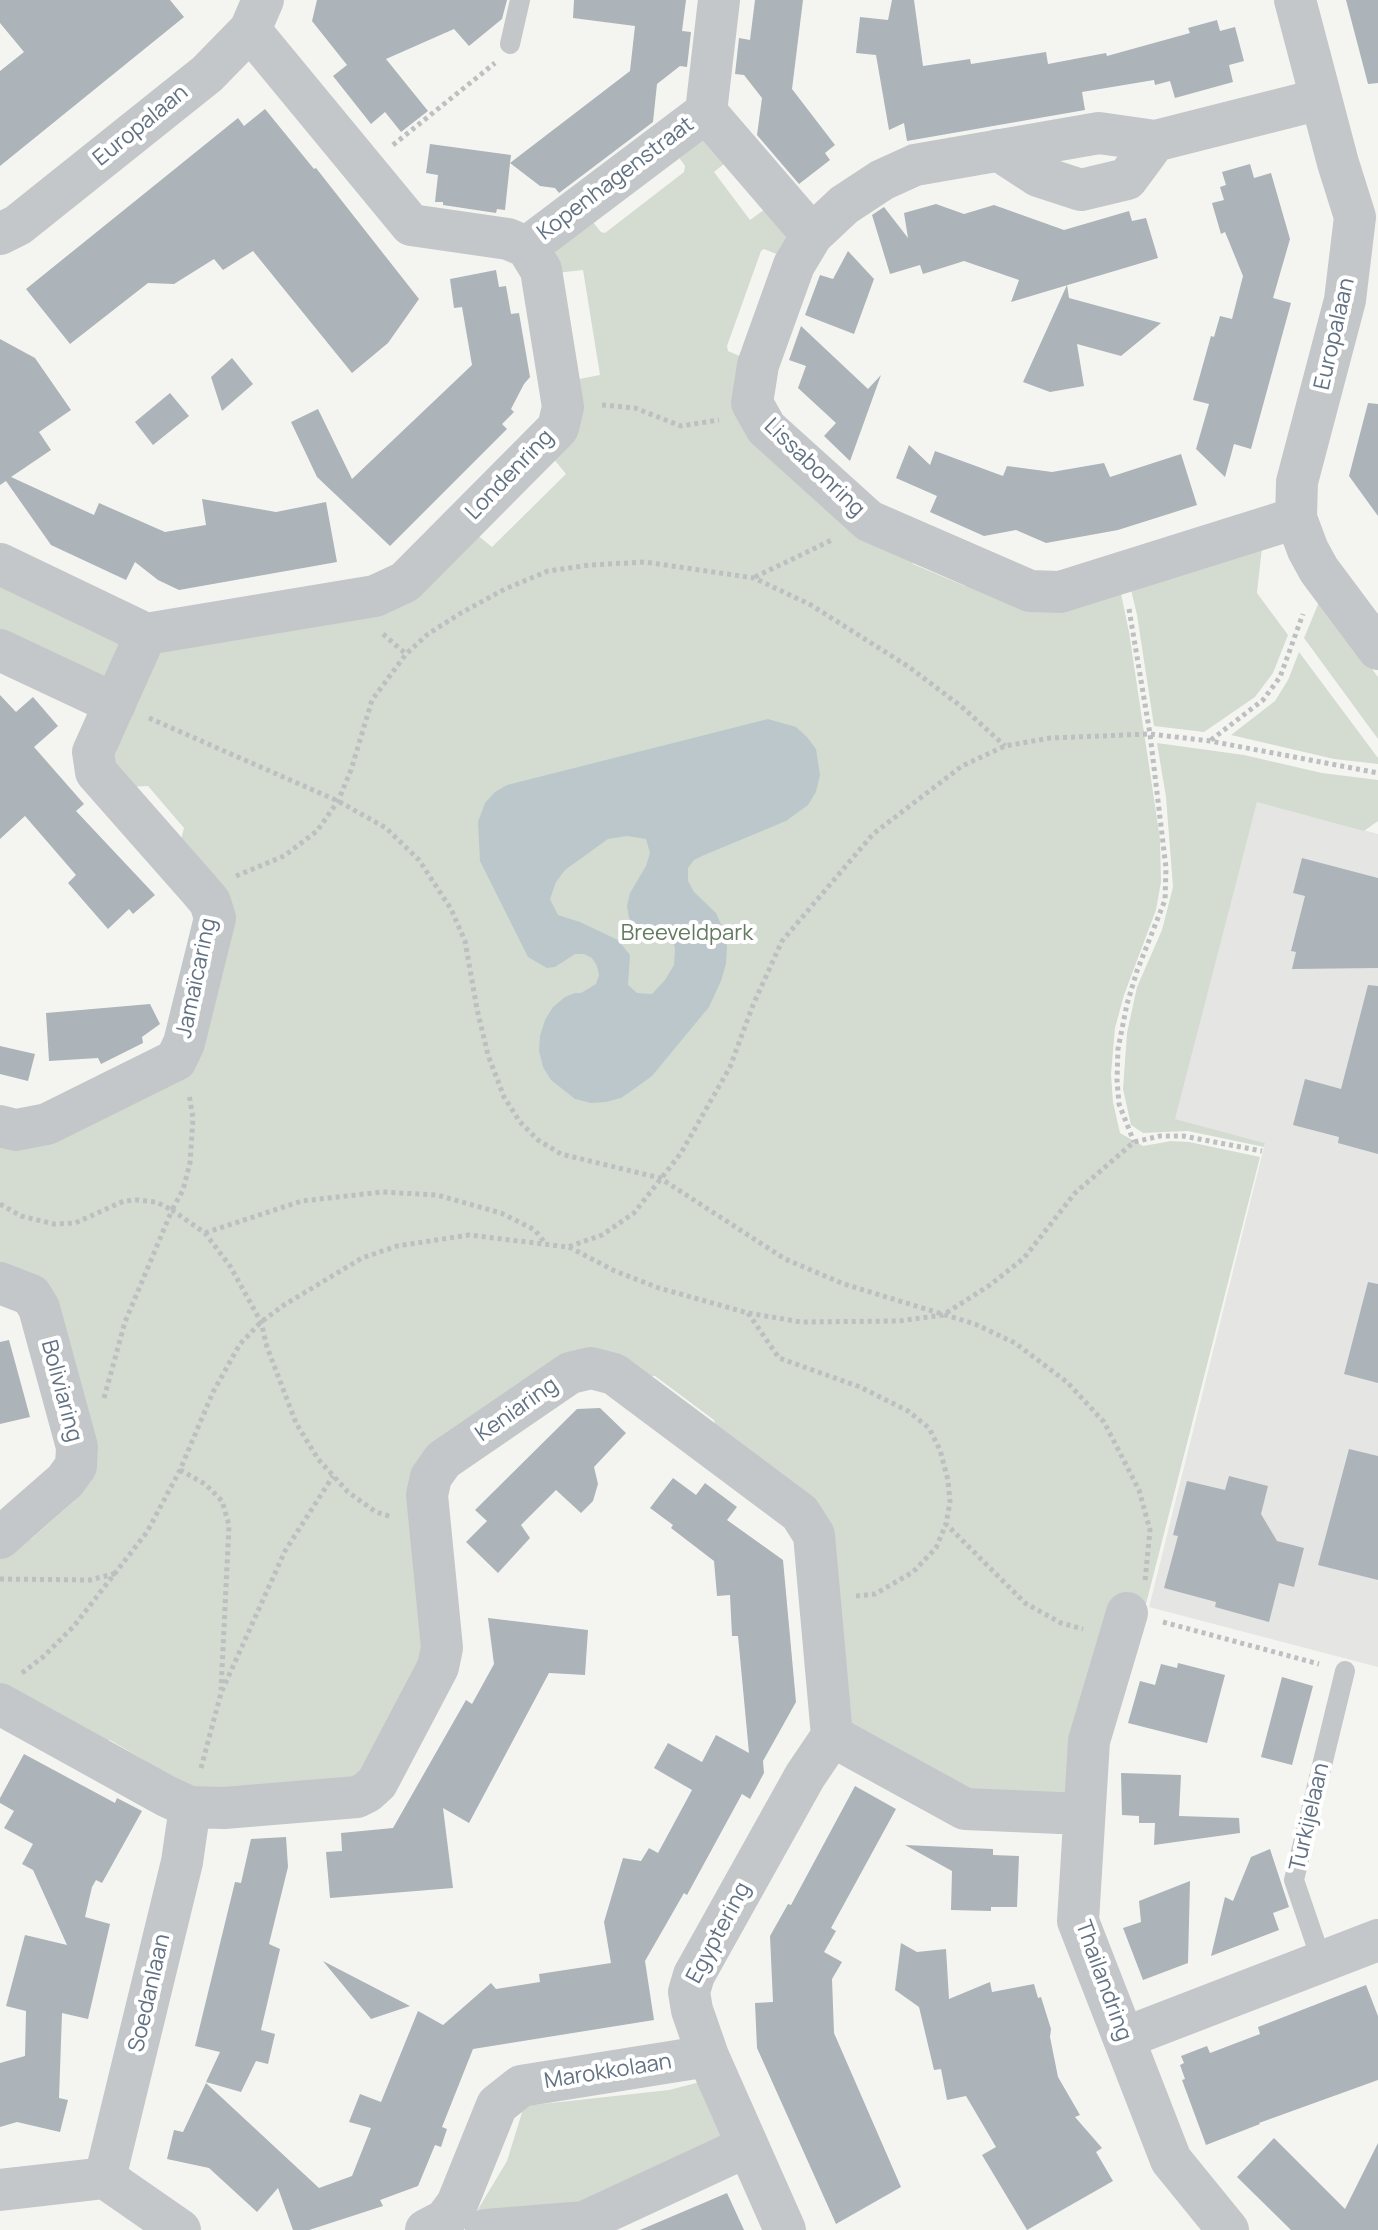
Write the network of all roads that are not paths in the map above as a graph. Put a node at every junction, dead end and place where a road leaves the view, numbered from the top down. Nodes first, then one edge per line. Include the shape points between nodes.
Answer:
1 (520, 0) edge
2 (719, 0) edge
3 (1295, 0) edge
4 (256, 15) edge
5 (510, 44) road end
6 (1321, 99) junction
7 (706, 112) junction
8 (1366, 214) edge
9 (0, 234) edge
10 (812, 235) junction
11 (527, 247) junction
12 (1296, 518) junction
13 (0, 564) edge
14 (146, 634) junction
15 (1378, 649) edge
16 (0, 650) edge
17 (115, 704) junction
18 (0, 1126) edge
19 (0, 1283) edge
20 (0, 1538) edge
21 (1128, 1623) road end
22 (1345, 1671) road end
23 (5, 1693) edge
24 (832, 1736) junction
25 (190, 1807) junction
26 (1084, 1814) junction
27 (1378, 1940) edge
28 (1322, 1962) junction
29 (1124, 2038) junction
30 (708, 2056) junction
31 (748, 2146) junction
32 (105, 2178) junction
33 (0, 2190) edge
34 (460, 2228) edge
35 (180, 2230) edge
36 (785, 2230) edge
37 (1228, 2230) edge

1 - 5 lane
2 - 7 street, Kopenhagenstraat
3 - 6 street, Europalaan
4 - 9 street, Europalaan via 207,74
4 - 11 street via 411,225 508,239
6 - 8 street, Europalaan
6 - 10 street, Lissabonring via 1155,141 1099,133 915,165 844,205
7 - 10 street, Kopenhagenstraat
7 - 11 street, Kopenhagenstraat
8 - 12 street, Europalaan via 1297,482
10 - 12 street, Lissabonring via 794,265 758,365 752,403 766,428 869,521 1030,591 1060,592
11 - 14 street, Londenring via 541,270 563,407 558,428 405,582 375,596
12 - 15 street, Europalaan via 1319,570
13 - 14 street
14 - 17 street, Jamaïcaring
16 - 17 street
17 - 18 street, Jamaïcaring via 93,752 96,772 210,902 215,918 184,1043 176,1060 47,1124 16,1130
19 - 20 street, Boliviaring via 31,1295 39,1308 77,1447 76,1466 65,1481
21 - 26 street, Thailandring via 1089,1741
22 - 28 lane, Turkijelaan via 1294,1880
23 - 25 street, Keniaring
24 - 25 street, Keniaring via 814,1535 800,1513 614,1374 591,1368 570,1373 443,1460 431,1477 427,1495 442,1648 438,1667 377,1783 357,1797
24 - 26 street via 965,1809
24 - 30 street, Egyptering via 694,1975 689,1992 692,2010
25 - 32 street, Soedanlaan via 182,1862
26 - 29 street, Thailandring via 1078,1921
27 - 28 street
28 - 29 street
29 - 37 street, Thailandring via 1171,2160
30 - 31 street, Egyptering
30 - 34 street, Marokkolaan via 521,2086 497,2105 457,2204
31 - 34 street, Marokkolaan via 584,2222
31 - 36 street, Egyptering
32 - 33 street
32 - 35 street

